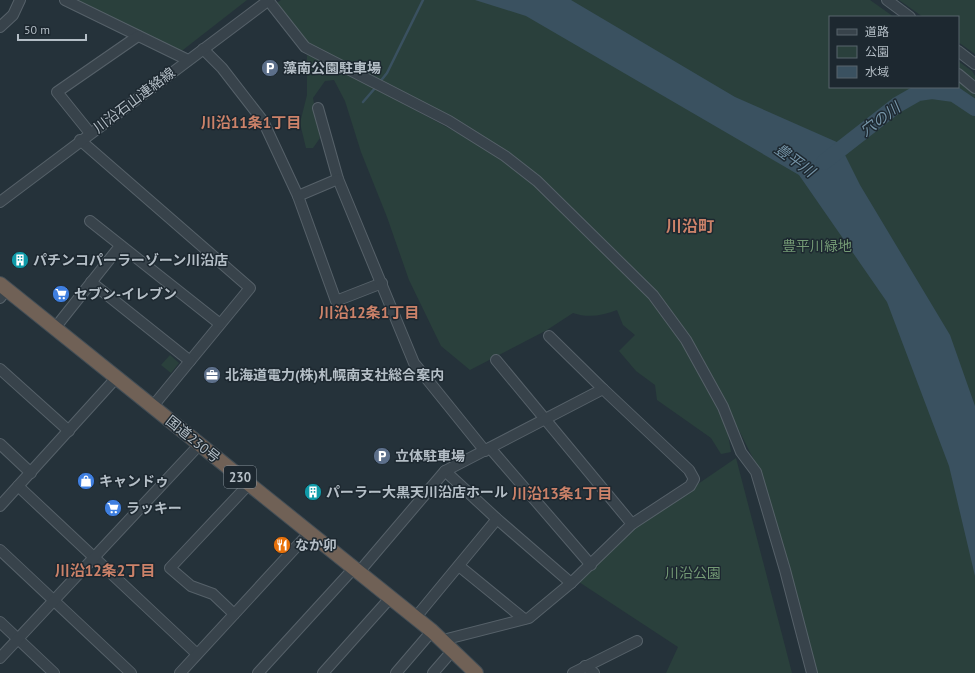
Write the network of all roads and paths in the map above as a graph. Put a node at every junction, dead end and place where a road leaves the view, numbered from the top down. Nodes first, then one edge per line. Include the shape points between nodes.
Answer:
1 (20, 0) edge
2 (65, 0) edge
3 (269, 0) edge
4 (887, 0) edge
5 (909, 16) edge
6 (0, 27) edge
7 (138, 36) junction
8 (203, 49) junction
9 (959, 52) edge
10 (188, 60) junction
11 (975, 64) edge
12 (959, 75) edge
13 (975, 88) edge
14 (318, 108) dead end
15 (90, 133) junction
16 (80, 140) junction
17 (338, 179) junction
18 (298, 196) junction
19 (0, 202) edge
20 (90, 222) dead end
21 (120, 246) junction
22 (91, 282) junction
23 (382, 283) junction
24 (2, 290) edge
25 (220, 324) junction
26 (55, 328) junction
27 (549, 336) dead end
28 (496, 360) dead end
29 (190, 361) junction
30 (0, 369) edge
31 (116, 377) junction
32 (603, 389) junction
33 (153, 406) junction
34 (546, 419) junction
35 (68, 431) junction
36 (0, 444) edge
37 (200, 444) junction
38 (488, 450) junction
39 (445, 472) junction
40 (31, 473) junction
41 (249, 484) junction
42 (18, 486) junction
43 (0, 506) edge
44 (497, 519) junction
45 (632, 524) junction
46 (309, 533) junction
47 (0, 550) edge
48 (93, 558) junction
49 (591, 564) junction
50 (459, 566) junction
51 (357, 570) junction
52 (571, 583) junction
53 (391, 597) junction
54 (55, 600) junction
55 (234, 614) junction
56 (416, 618) junction
57 (524, 619) junction
58 (0, 622) edge
59 (437, 635) junction
60 (18, 639) junction
61 (637, 640) dead end
62 (453, 650) junction
63 (197, 654) junction
64 (0, 658) edge
65 (585, 666) junction
66 (54, 673) edge
67 (131, 673) edge
68 (180, 673) edge
69 (258, 673) edge
70 (323, 673) edge
71 (396, 673) edge
72 (433, 673) edge
73 (476, 673) edge
74 (573, 673) edge
75 (594, 673) edge
76 (812, 673) edge

1 - 6 street via 13,15
2 - 7 street
3 - 8 street, 川沿石山連絡線
3 - 76 street via 305,47 449,122 506,156 537,181 653,294 686,340 723,407 741,452 756,472
4 - 5 street
7 - 10 street
7 - 15 street via 57,92
8 - 10 street, 川沿石山連絡線
8 - 18 street via 222,68 263,122
9 - 11 street
10 - 15 street, 川沿石山連絡線
12 - 13 street
14 - 17 street
15 - 16 street, 川沿石山連絡線
16 - 19 street, 川沿石山連絡線
16 - 25 street via 250,288
17 - 18 street
17 - 23 street
18 - 23 street via 336,301
20 - 21 street
21 - 22 street
21 - 25 street
22 - 26 street
22 - 29 street
23 - 38 street via 414,363
24 - 26 highway, 国道230号 / 230
25 - 29 street
26 - 31 highway, 国道230号 / 230
27 - 32 street
28 - 34 street
29 - 33 street
30 - 35 street
31 - 33 highway, 国道230号 / 230
31 - 35 street
32 - 34 street
32 - 45 street via 689,470 694,479 690,486
33 - 37 highway, 国道230号 / 230
34 - 38 street
34 - 45 street
35 - 40 street
36 - 40 street
37 - 41 highway, 国道230号 / 230
37 - 48 street
38 - 39 street
38 - 49 street
39 - 44 street
39 - 51 street
40 - 42 street
41 - 46 highway, 国道230号 / 230
41 - 55 street via 170,568 191,586 213,594
42 - 43 street
42 - 48 street
44 - 50 street
44 - 52 street
45 - 49 street
46 - 51 highway, 国道230号 / 230
46 - 55 street
47 - 54 street
48 - 54 street
48 - 63 street
49 - 52 street
50 - 56 street
50 - 57 street
51 - 53 highway, 国道230号 / 230
51 - 69 street
52 - 57 street via 529,618
53 - 56 highway, 国道230号 / 230
53 - 70 street
54 - 60 street
54 - 67 street
55 - 63 street
56 - 59 highway, 国道230号 / 230
57 - 59 street
58 - 60 street
59 - 62 highway, 国道230号 / 230
59 - 71 street
60 - 64 street
60 - 66 street
61 - 65 street
62 - 72 street
62 - 73 highway, 国道230号 / 230
63 - 68 street
65 - 74 street
65 - 75 street

